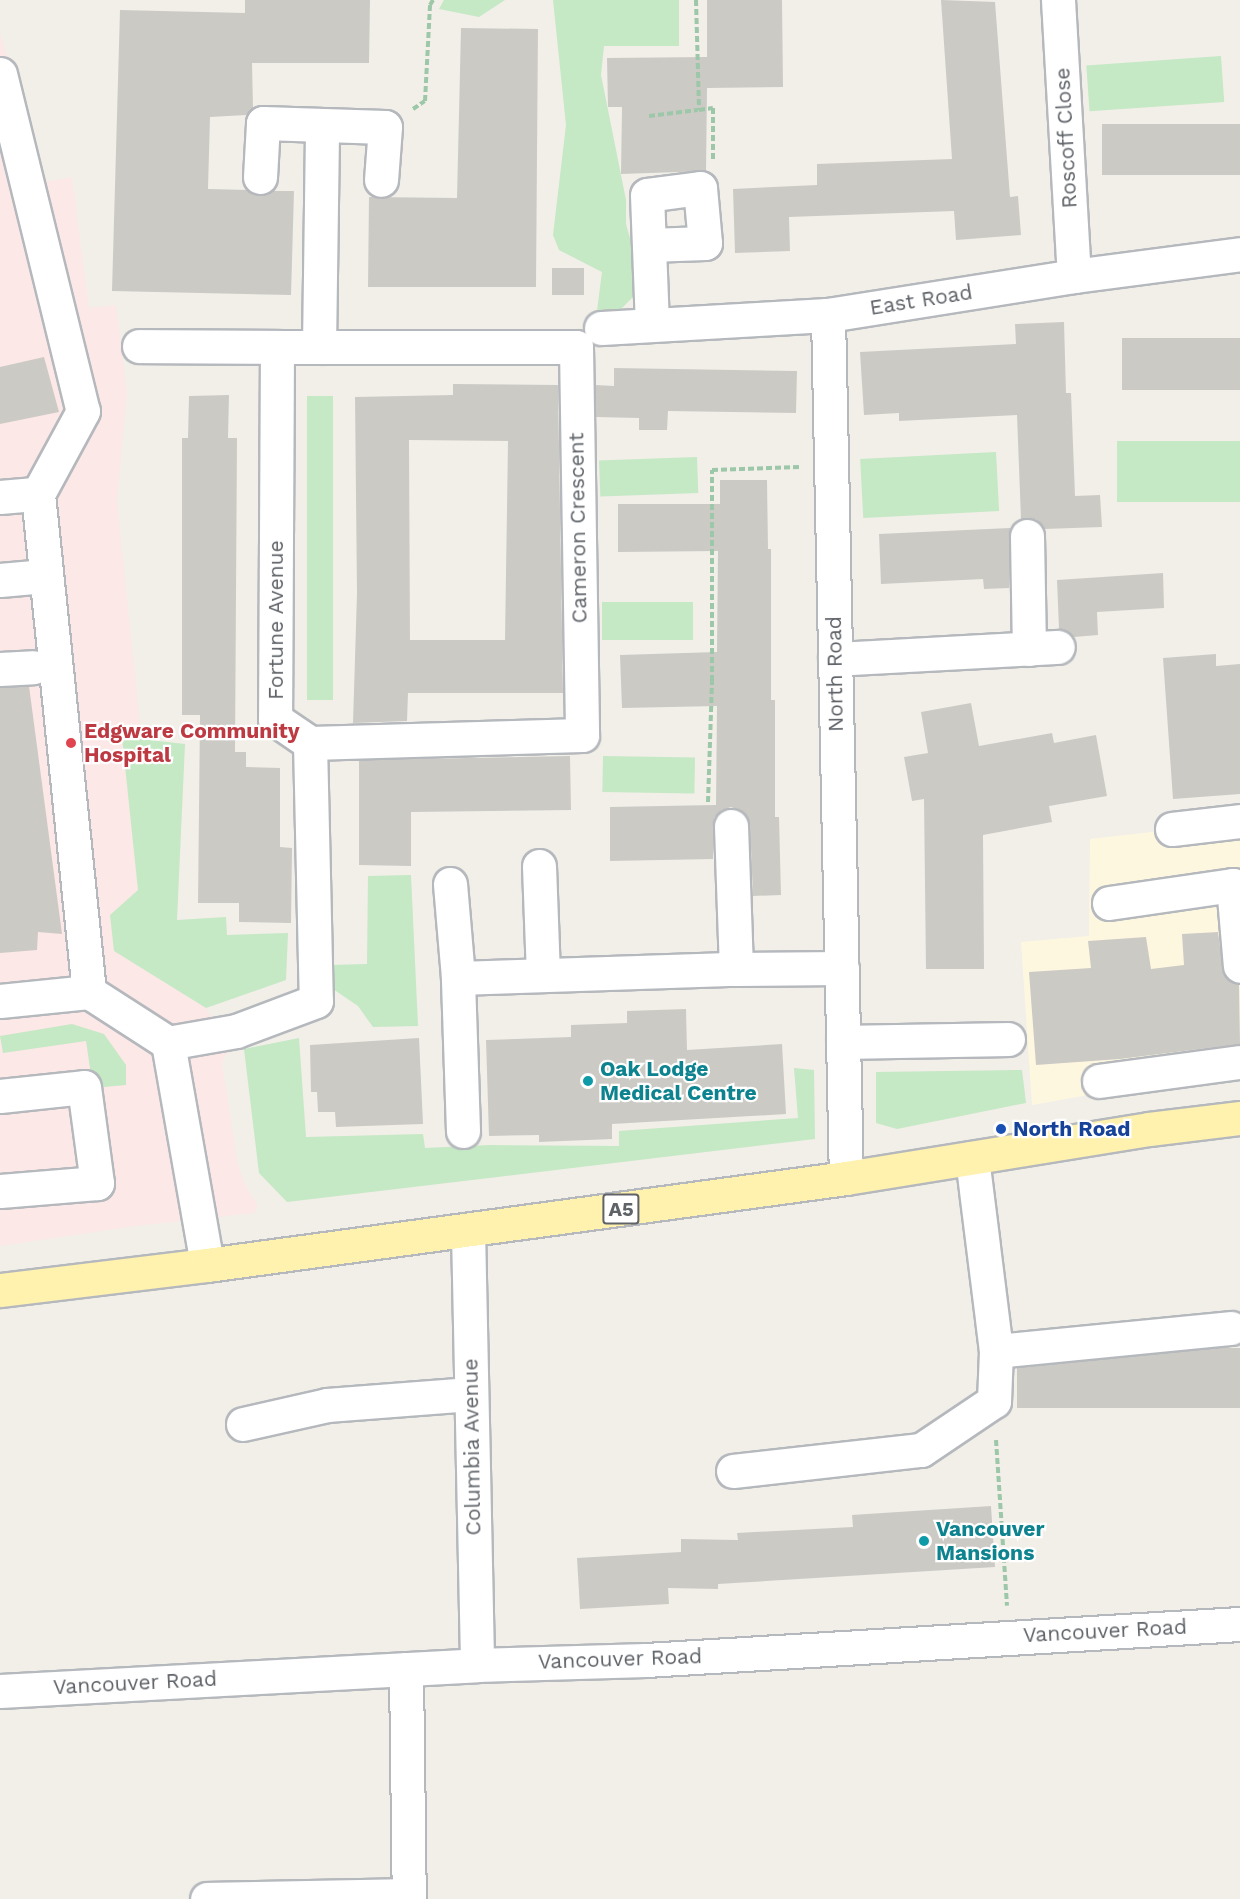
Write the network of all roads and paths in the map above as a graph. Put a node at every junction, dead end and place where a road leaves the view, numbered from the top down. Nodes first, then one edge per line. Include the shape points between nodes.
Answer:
1 (433, 0) edge
2 (696, 0) edge
3 (1058, 0) edge
4 (0, 74) edge
5 (699, 110) junction
6 (649, 116) dead end
7 (322, 125) junction
8 (385, 127) junction
9 (260, 177) dead end
10 (381, 180) dead end
11 (700, 188) junction
12 (649, 245) junction
13 (1240, 254) edge
14 (1074, 276) junction
15 (828, 315) junction
16 (652, 325) junction
17 (601, 328) dead end
18 (139, 346) dead end
19 (277, 347) junction
20 (320, 347) junction
21 (831, 466) junction
22 (38, 494) junction
23 (0, 497) edge
24 (1027, 536) dead end
25 (45, 576) junction
26 (0, 580) edge
27 (835, 659) junction
28 (33, 667) dead end
29 (0, 669) edge
30 (310, 743) junction
31 (1240, 821) edge
32 (731, 826) joint
33 (1172, 829) dead end
34 (539, 866) dead end
35 (450, 885) dead end
36 (1109, 903) dead end
37 (1240, 966) edge
38 (842, 968) junction
39 (736, 969) junction
40 (543, 975) junction
41 (458, 978) junction
42 (89, 992) junction
43 (0, 1001) edge
44 (1008, 1039) dead end
45 (843, 1042) junction
46 (168, 1043) junction
47 (1240, 1062) edge
48 (1099, 1081) dead end
49 (0, 1096) edge
50 (1240, 1118) edge
51 (463, 1131) dead end
52 (972, 1158) junction
53 (846, 1178) junction
54 (0, 1191) edge
55 (468, 1230) junction
56 (207, 1265) junction
57 (0, 1290) edge
58 (1231, 1328) dead end
59 (996, 1351) junction
60 (471, 1395) junction
61 (994, 1401) junction
62 (243, 1424) dead end
63 (733, 1471) dead end
64 (1240, 1624) edge
65 (1009, 1637) junction
66 (477, 1665) junction
67 (406, 1669) junction
68 (0, 1691) edge
69 (409, 1897) edge
70 (207, 1899) edge

1 - 8 path via 425,101
2 - 5 path
3 - 14 street, Roscoff Close
4 - 22 street via 83,411
5 - 6 path
5 - 11 path via 714,108 713,178
7 - 8 street
7 - 9 street via 263,123
7 - 20 street
8 - 10 street
11 - 12 street via 646,195
11 - 12 street via 705,243
12 - 16 street
13 - 14 street, East Road
14 - 15 street, East Road
15 - 16 street, East Road
15 - 21 street, North Road
16 - 17 street, East Road
18 - 19 street
19 - 20 street, Cameron Crescent
19 - 30 street, Fortune Avenue via 275,719
20 - 30 street, Cameron Crescent via 576,347 582,735
21 - 27 street, North Road
21 - 32 path via 712,470 708,804
22 - 23 street
22 - 25 street
24 - 27 street via 1044,648
25 - 26 street
25 - 42 street
27 - 38 street, North Road
28 - 29 street
30 - 46 street via 316,1001 236,1031
31 - 33 street
32 - 39 street
34 - 40 street
35 - 41 street
36 - 37 street via 1233,885
38 - 39 street
38 - 45 street, North Road
39 - 40 street
40 - 41 street
41 - 51 street
42 - 43 street
42 - 46 street
44 - 45 street
45 - 53 street, North Road
46 - 56 street
47 - 48 street
49 - 54 street via 84,1087 97,1184
50 - 52 main road, A5
52 - 53 main road, A5
52 - 59 street
53 - 55 main road, A5
55 - 56 main road, A5
55 - 60 street, Columbia Avenue
56 - 57 main road, A5
58 - 59 street
59 - 61 street
60 - 62 street via 327,1405
60 - 66 street, Columbia Avenue
61 - 63 street via 921,1450
61 - 65 path
64 - 65 street, Vancouver Road
65 - 66 street, Vancouver Road via 646,1660
66 - 67 street, Vancouver Road
67 - 68 street, Vancouver Road
67 - 69 street
69 - 70 street

